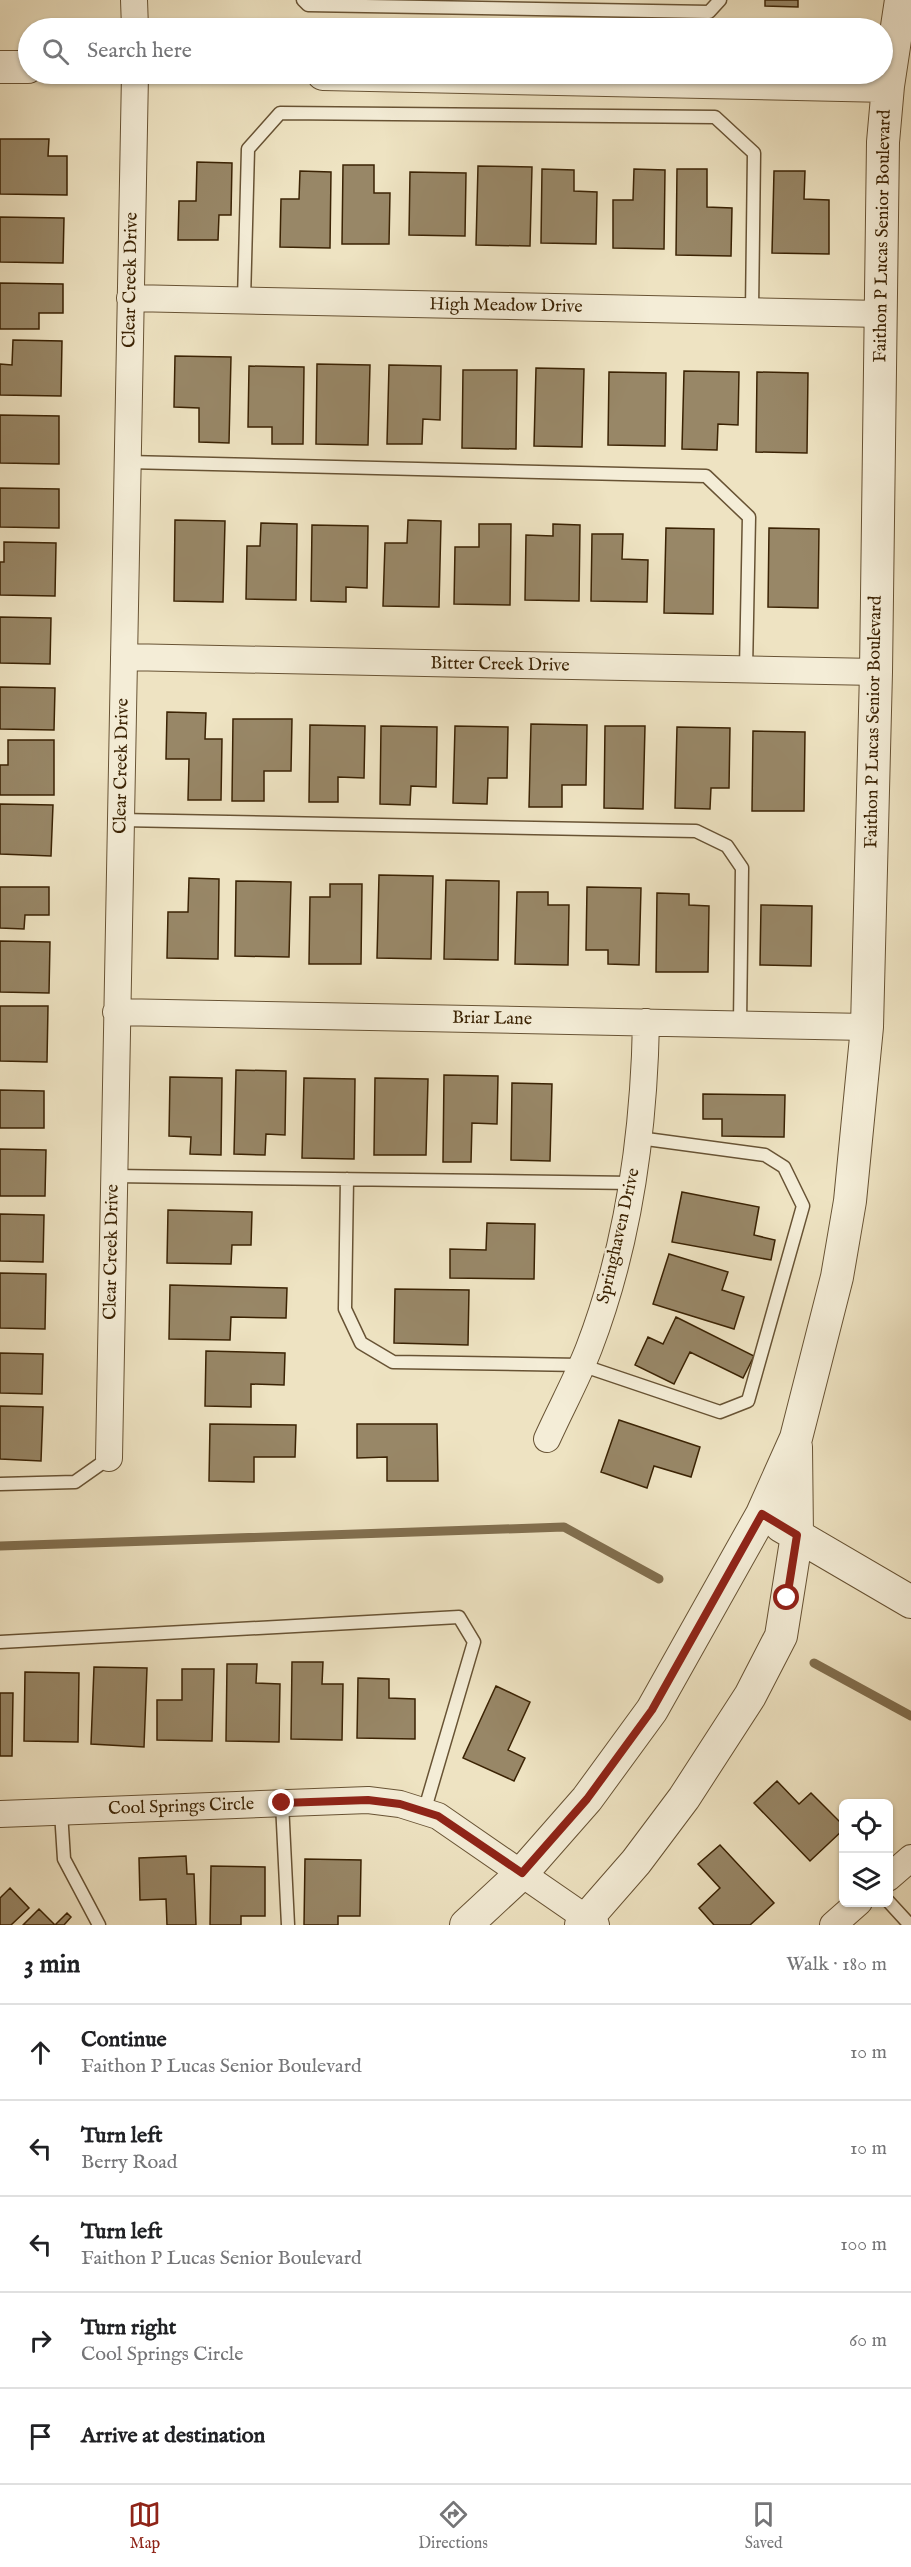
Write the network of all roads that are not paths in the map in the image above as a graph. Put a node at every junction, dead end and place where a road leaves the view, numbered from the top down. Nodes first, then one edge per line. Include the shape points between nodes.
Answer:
1 (134, 0) edge
2 (303, 0) edge
3 (720, 0) edge
4 (901, 0) edge
5 (135, 18) edge
6 (893, 53) edge
7 (0, 67) edge
8 (18, 68) edge
9 (135, 84) edge
10 (794, 84) edge
11 (888, 86) joint
12 (130, 298) junction
13 (244, 300) junction
14 (752, 311) junction
15 (881, 314) junction
16 (128, 462) junction
17 (124, 657) junction
18 (746, 669) junction
19 (876, 672) junction
20 (120, 820) junction
21 (116, 1012) junction
22 (646, 1022) junction
23 (740, 1024) junction
24 (867, 1027) junction
25 (639, 1138) junction
26 (114, 1176) junction
27 (347, 1179) junction
28 (633, 1183) junction
29 (581, 1365) junction
30 (547, 1438) dead end
31 (796, 1438) junction
32 (109, 1458) joint
33 (0, 1484) edge
34 (762, 1514) junction
35 (797, 1535) junction
36 (911, 1602) edge
37 (0, 1642) edge
38 (282, 1803) junction
39 (60, 1812) junction
40 (424, 1812) junction
41 (0, 1814) edge
42 (911, 1858) edge
43 (522, 1873) junction
44 (893, 1874) edge
45 (893, 1906) edge
46 (853, 1907) edge
47 (588, 1923) edge
48 (99, 1925) edge
49 (288, 1925) edge
50 (466, 1925) edge
51 (833, 1925) edge
52 (910, 1925) edge

1 - 5 street
2 - 3 lane via 308,6 709,12
4 - 6 street, Faithon P Lucas Senior Boulevard
7 - 8 street
9 - 12 street, Clear Creek Drive
10 - 11 street
11 - 15 street, Faithon P Lucas Senior Boulevard via 883,142
12 - 13 street, High Meadow Drive
12 - 16 street, Clear Creek Drive
13 - 14 street, High Meadow Drive
13 - 14 lane via 248,149 280,113 715,117 754,153
14 - 15 street, High Meadow Drive
15 - 19 street, Faithon P Lucas Senior Boulevard
16 - 17 street, Clear Creek Drive
16 - 18 lane via 706,476 749,517
17 - 18 street, Bitter Creek Drive
17 - 20 street, Clear Creek Drive
18 - 19 street, Bitter Creek Drive
19 - 24 street, Faithon P Lucas Senior Boulevard
20 - 21 street, Clear Creek Drive
20 - 23 lane via 696,831 726,846 742,868
21 - 22 street, Briar Lane
21 - 26 street, Clear Creek Drive
22 - 23 street, Briar Lane
22 - 25 street, Springhaven Drive
23 - 24 street, Briar Lane
24 - 31 street, Faithon P Lucas Senior Boulevard via 850,1201 837,1277
25 - 28 street, Springhaven Drive
25 - 29 lane via 765,1155 784,1167 802,1206 748,1401 720,1412
26 - 27 lane
26 - 32 street, Clear Creek Drive
27 - 28 lane
27 - 29 lane via 345,1309 361,1343 393,1362
28 - 29 street, Springhaven Drive via 618,1255
29 - 30 street, Springhaven Drive
31 - 34 street, Faithon P Lucas Senior Boulevard
31 - 35 street, Faithon P Lucas Senior Boulevard
32 - 33 lane via 75,1482
34 - 35 street
34 - 43 street, Faithon P Lucas Senior Boulevard via 652,1710 587,1799
35 - 36 street
35 - 47 street, Faithon P Lucas Senior Boulevard via 781,1636 750,1696 684,1798
37 - 40 lane via 459,1617 474,1642
38 - 39 street, Cool Springs Circle
38 - 40 street, Cool Springs Circle via 368,1800
38 - 49 lane
39 - 41 street, Cool Springs Circle
39 - 48 lane via 64,1859
40 - 43 street, Cool Springs Circle via 438,1816
42 - 44 street
43 - 47 street, Cool Springs Circle
43 - 50 street, Faithon P Lucas Senior Boulevard
45 - 52 lane
46 - 51 street

